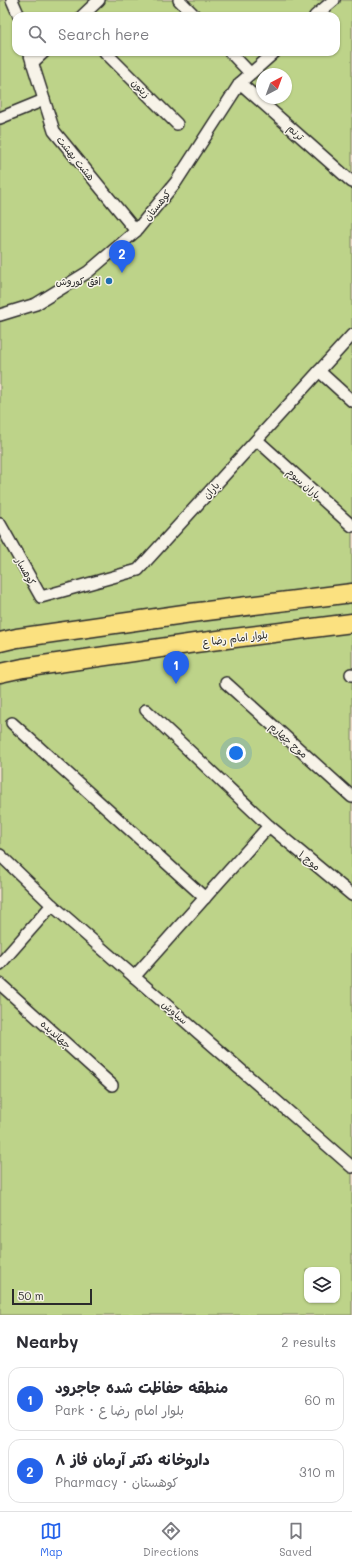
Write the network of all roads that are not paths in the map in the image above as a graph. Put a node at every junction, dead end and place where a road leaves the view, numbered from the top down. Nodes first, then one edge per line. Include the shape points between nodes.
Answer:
1 (12, 0) edge
2 (99, 0) edge
3 (179, 0) edge
4 (334, 0) edge
5 (18, 12) edge
6 (86, 12) edge
7 (191, 12) edge
8 (320, 12) edge
9 (30, 56) edge
10 (40, 56) edge
11 (109, 56) edge
12 (234, 56) edge
13 (269, 56) edge
14 (32, 63) junction
15 (250, 73) junction
16 (240, 83) junction
17 (44, 100) junction
18 (0, 118) edge
19 (177, 124) dead end
20 (352, 182) edge
21 (136, 231) junction
22 (0, 316) edge
23 (352, 335) edge
24 (319, 371) junction
25 (352, 401) edge
26 (257, 440) junction
27 (0, 524) edge
28 (352, 526) edge
29 (352, 593) edge
30 (41, 597) joint
31 (191, 614) junction
32 (352, 623) edge
33 (0, 642) edge
34 (195, 643) junction
35 (0, 673) edge
36 (226, 682) dead end
37 (146, 710) dead end
38 (12, 723) dead end
39 (352, 797) edge
40 (269, 826) junction
41 (0, 855) edge
42 (352, 895) edge
43 (205, 898) junction
44 (52, 905) junction
45 (0, 964) edge
46 (134, 977) junction
47 (0, 984) edge
48 (112, 1085) dead end
49 (352, 1167) edge

1 - 5 street
2 - 6 street
3 - 7 street
4 - 8 street
9 - 14 street, هشت بهشت
10 - 14 street
11 - 19 street, زیتون
12 - 15 street
13 - 15 street, کوهستان
14 - 17 street, هشت بهشت
15 - 16 street, کوهستان
16 - 20 street, ترنم
16 - 21 street, کوهستان via 176,182
17 - 18 street
17 - 21 street, هشت بهشت via 54,131
21 - 22 street, کوهستان via 88,272 36,304
23 - 24 street, باران
24 - 25 street
24 - 26 street, باران
26 - 28 street, باران سوم
26 - 30 street, باران via 138,570
27 - 30 street, کوهسار
29 - 31 main road
31 - 33 main road
31 - 34 main road
32 - 34 main road, بلوار امام رضا ع
34 - 35 main road, بلوار امام رضا ع
36 - 39 street, موج چهارم
37 - 40 street, موج ۱
38 - 43 street
40 - 42 street, موج ۱
40 - 43 street
41 - 44 street, سیاوش
43 - 46 street
44 - 45 street
44 - 46 street, سیاوش
46 - 49 street, سیاوش
47 - 48 street, جهاندیده

